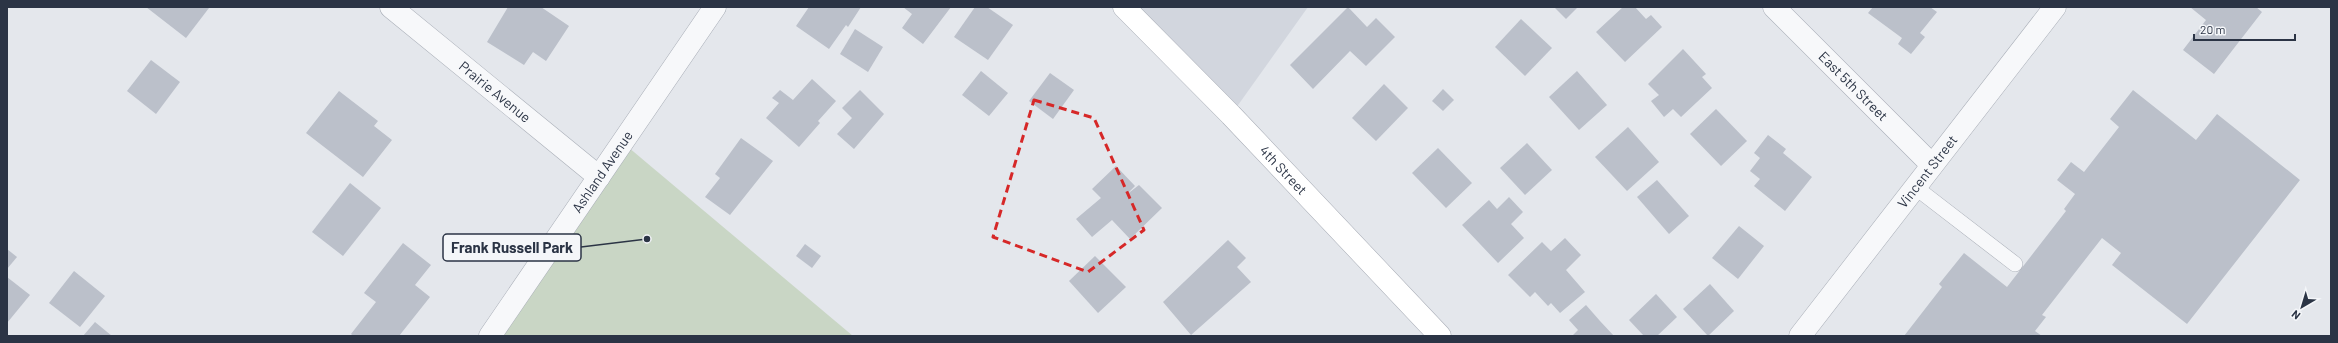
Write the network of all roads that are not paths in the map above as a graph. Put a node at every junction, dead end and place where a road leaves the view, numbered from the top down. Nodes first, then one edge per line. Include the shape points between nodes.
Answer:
1 (391, 7) edge
2 (715, 7) edge
3 (1124, 7) edge
4 (1774, 7) edge
5 (2055, 7) edge
6 (1932, 165) junction
7 (599, 177) junction
8 (1915, 187) junction
9 (2014, 264) dead end
10 (490, 336) edge
11 (1440, 336) edge
12 (1800, 336) edge

1 - 7 street, Prairie Avenue
2 - 7 street, Ashland Avenue
3 - 11 street, 4th Street via 1231,115
4 - 6 street, East 5th Street
5 - 6 street, Vincent Street
6 - 8 street, Vincent Street
7 - 10 street, Ashland Avenue
8 - 9 lane
8 - 12 street, Vincent Street

